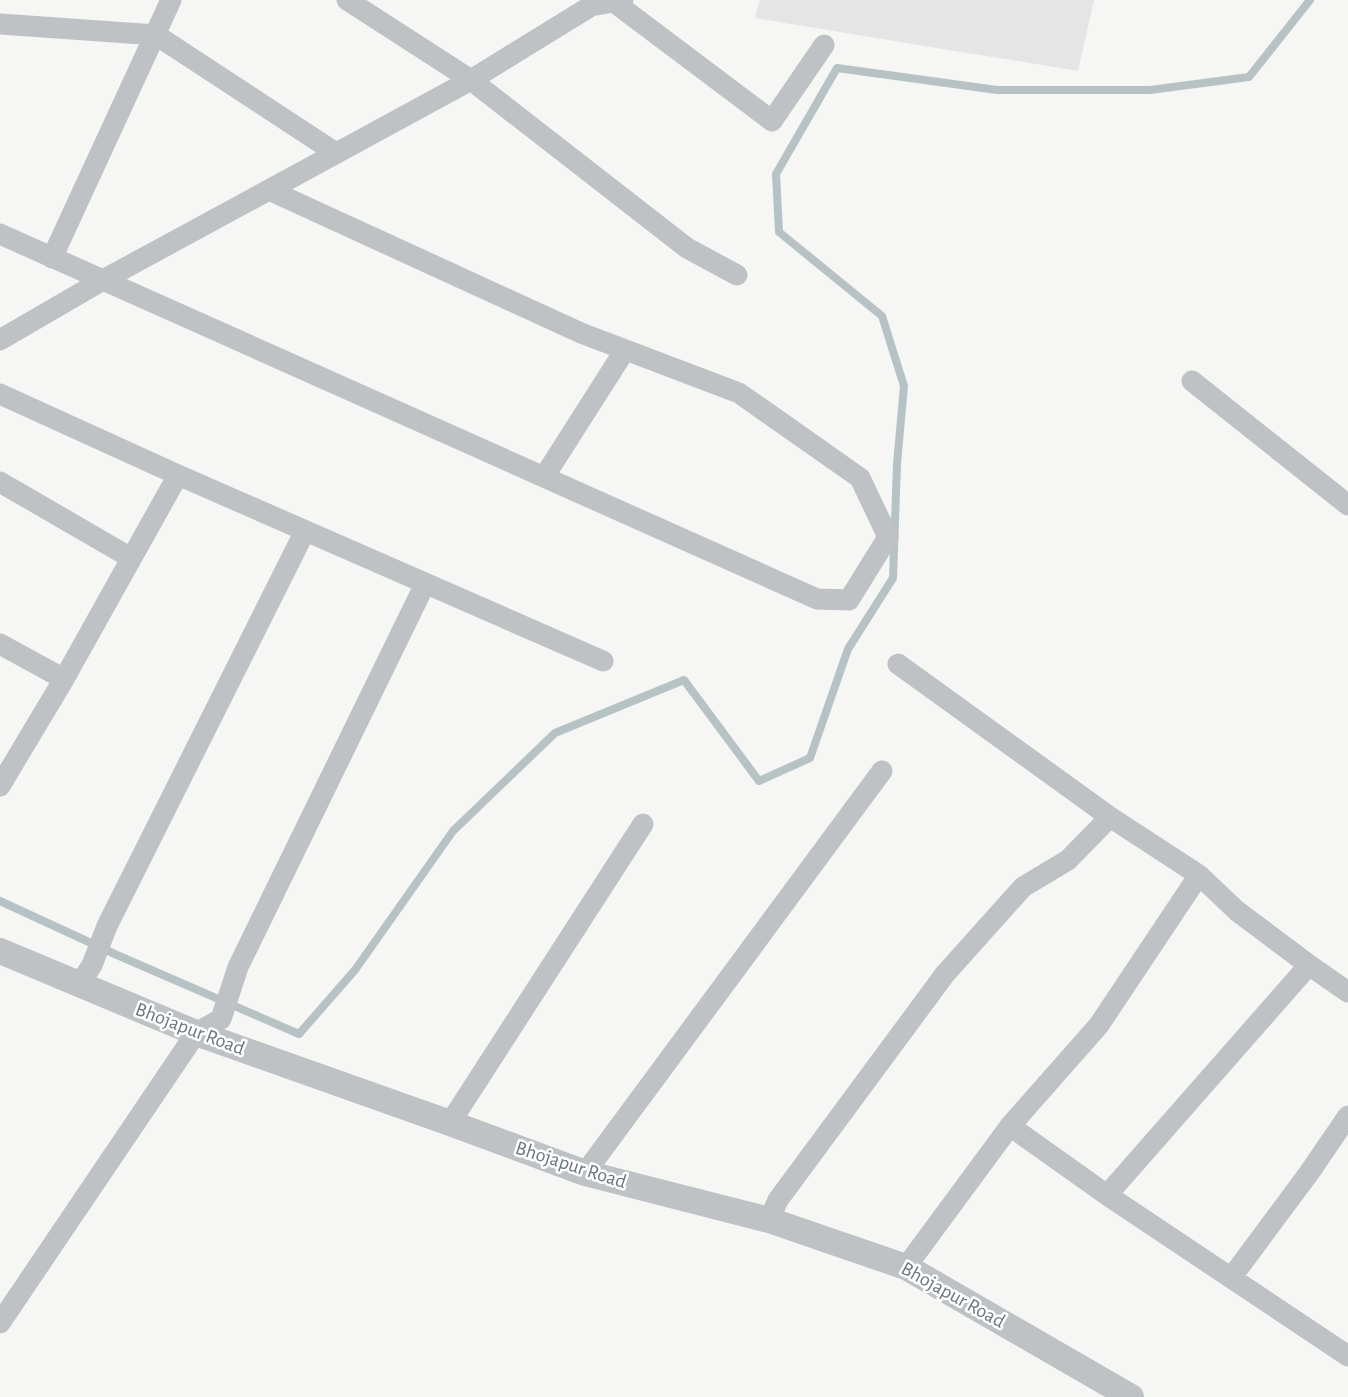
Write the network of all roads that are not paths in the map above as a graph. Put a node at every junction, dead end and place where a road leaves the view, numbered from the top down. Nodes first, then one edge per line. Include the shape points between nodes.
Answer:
1 (171, 0) edge
2 (346, 0) edge
3 (619, 1) edge
4 (589, 3) edge
5 (371, 6) edge
6 (0, 24) edge
7 (156, 35) junction
8 (824, 45) dead end
9 (470, 80) junction
10 (336, 154) junction
11 (269, 190) junction
12 (0, 234) edge
13 (52, 258) junction
14 (737, 274) dead end
15 (103, 280) junction
16 (0, 340) edge
17 (625, 350) junction
18 (1192, 381) dead end
19 (0, 394) edge
20 (178, 475) junction
21 (544, 477) junction
22 (0, 482) edge
23 (1348, 505) edge
24 (305, 531) junction
25 (132, 558) junction
26 (425, 584) junction
27 (0, 644) edge
28 (603, 662) dead end
29 (898, 664) dead end
30 (64, 679) junction
31 (882, 771) dead end
32 (0, 786) edge
33 (1110, 817) junction
34 (643, 824) dead end
35 (1199, 875) junction
36 (0, 951) edge
37 (1309, 965) junction
38 (86, 975) junction
39 (1348, 992) edge
40 (196, 1033) junction
41 (1348, 1116) edge
42 (450, 1123) junction
43 (1010, 1126) junction
44 (585, 1173) junction
45 (1107, 1195) junction
46 (769, 1220) junction
47 (906, 1267) junction
48 (1231, 1278) junction
49 (0, 1323) edge
50 (1348, 1356) edge
51 (1131, 1397) edge

1 - 7 street
2 - 5 street
3 - 4 street
3 - 8 street via 772,121
4 - 9 street
5 - 9 street
6 - 7 street
7 - 10 street
7 - 13 street
9 - 10 street
9 - 14 street via 687,248
10 - 11 street
11 - 15 street
11 - 17 street via 581,333
12 - 13 street
13 - 15 street
15 - 16 street
15 - 21 street
17 - 21 street
17 - 21 street via 739,393 860,478 888,537 849,600 817,598
18 - 23 street
19 - 20 street
20 - 24 street
20 - 25 street
22 - 25 street
24 - 26 street
24 - 38 street via 107,926
25 - 30 street
26 - 28 street
26 - 40 street via 238,967 221,1019
27 - 30 street
29 - 33 street
30 - 32 street
31 - 44 street
33 - 35 street
33 - 46 street via 1068,860 1023,888 945,974 778,1200
34 - 42 street
35 - 37 street via 1237,911
35 - 43 street via 1099,1025
36 - 38 street, Bhojapur Road
37 - 39 street
37 - 45 street
38 - 40 street, Bhojapur Road
40 - 42 street, Bhojapur Road
40 - 49 street
41 - 48 street
42 - 44 street, Bhojapur Road
43 - 45 street
43 - 47 street
44 - 46 street, Bhojapur Road
45 - 48 street
46 - 47 street, Bhojapur Road
47 - 51 street, Bhojapur Road
48 - 50 street

